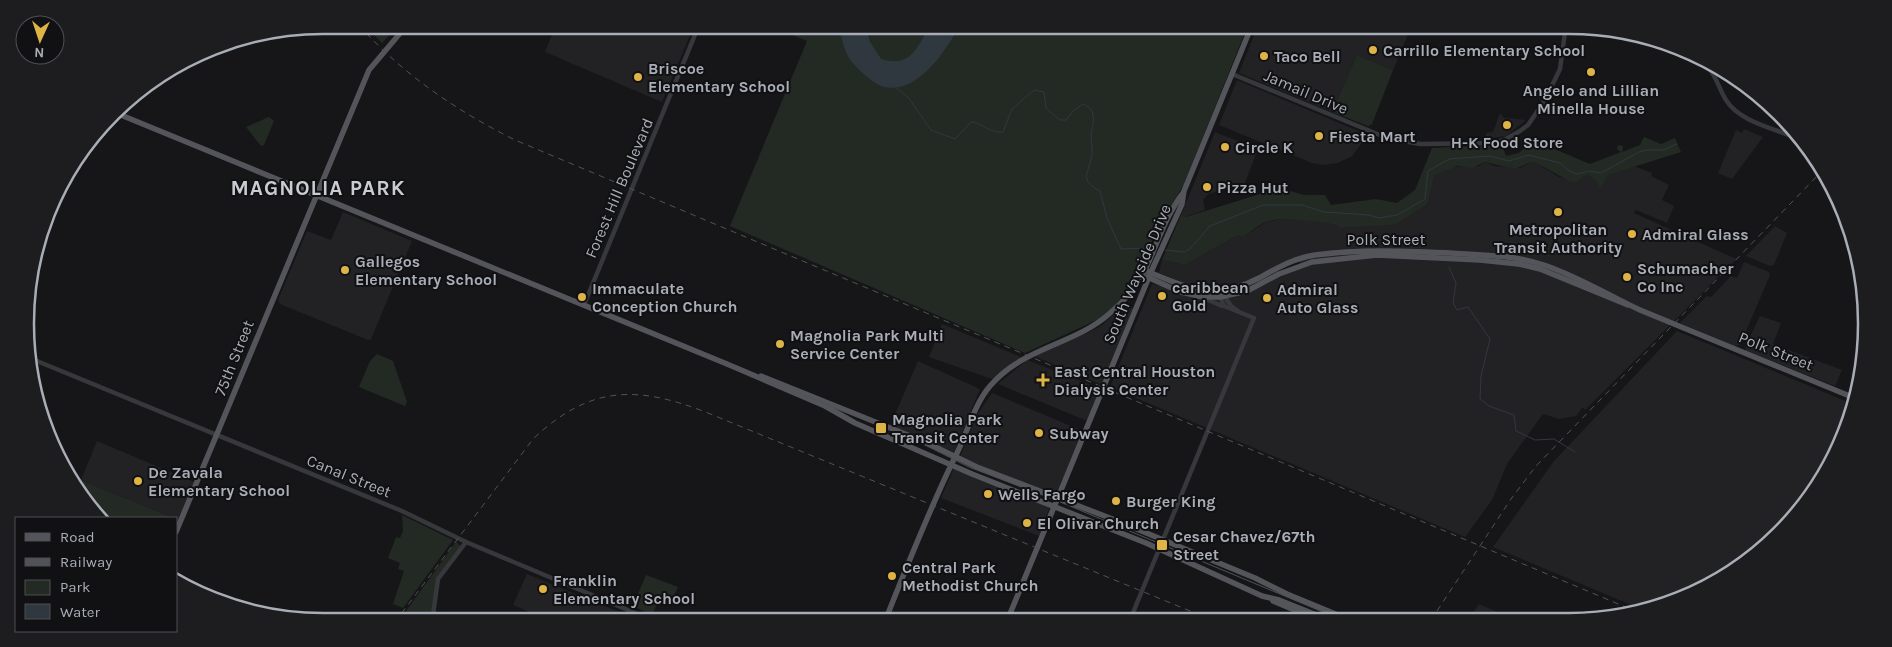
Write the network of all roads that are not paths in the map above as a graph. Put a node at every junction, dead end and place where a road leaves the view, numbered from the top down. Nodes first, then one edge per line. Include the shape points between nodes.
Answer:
1 (399, 34) edge
2 (695, 34) edge
3 (1248, 34) edge
4 (1565, 34) edge
5 (1710, 71) edge
6 (1232, 74) junction
7 (122, 116) edge
8 (1788, 134) edge
9 (1184, 191) junction
10 (317, 195) junction
11 (1144, 272) junction
12 (1150, 275) junction
13 (1222, 295) junction
14 (1203, 297) junction
15 (584, 305) junction
16 (1224, 306) junction
17 (1239, 312) junction
18 (36, 361) edge
19 (747, 372) junction
20 (1849, 396) edge
21 (217, 435) junction
22 (955, 457) junction
23 (951, 464) junction
24 (1059, 499) junction
25 (1056, 506) junction
26 (178, 527) edge
27 (1163, 540) junction
28 (466, 542) junction
29 (1160, 549) junction
30 (1278, 589) junction
31 (1262, 596) junction
32 (433, 613) edge
33 (635, 613) edge
34 (888, 613) edge
35 (1010, 613) edge
36 (1133, 613) edge
37 (1302, 613) edge
38 (1312, 613) edge
39 (1334, 613) edge
40 (1341, 613) edge

1 - 10 main road, 75th Street via 369,70
2 - 15 street, Forest Hill Boulevard
3 - 6 main road, South Wayside Drive
4 - 6 street, Jamail Drive via 1560,69 1533,118 1512,136 1491,143 1420,144 1386,138
5 - 8 street via 1734,109
6 - 9 main road, South Wayside Drive
7 - 10 main road
9 - 11 main road, South Wayside Drive via 1164,222
9 - 12 main road, South Wayside Drive via 1182,204
10 - 15 main road
10 - 21 main road, 75th Street
11 - 12 main road, Polk Street
11 - 22 main road, South Wayside Drive via 1127,298 1096,325 1037,350 1017,362 990,386
12 - 13 main road, Polk Street
12 - 14 main road, Polk Street via 1181,292
12 - 24 main road, South Wayside Drive
13 - 14 main road, Polk Street
13 - 16 street
13 - 17 street
13 - 20 main road, Polk Street via 1311,256 1362,250 1511,260 1563,276 1620,303
14 - 16 street
15 - 19 main road
16 - 17 street
17 - 27 street via 1254,318
18 - 21 street, Canal Street
19 - 22 main road via 776,380
19 - 23 main road
21 - 26 main road, 75th Street
21 - 28 street, Canal Street via 402,511
22 - 23 main road, South Wayside Drive
22 - 24 main road
23 - 25 main road
23 - 34 main road, South Wayside Drive
24 - 25 main road, South Wayside Drive
24 - 27 main road
25 - 29 main road
25 - 35 main road, South Wayside Drive
27 - 29 street
27 - 30 main road
28 - 32 street via 438,579
28 - 33 street, Canal Street
29 - 31 main road
29 - 36 street
30 - 39 main road
30 - 40 main road
31 - 37 main road
31 - 38 main road

